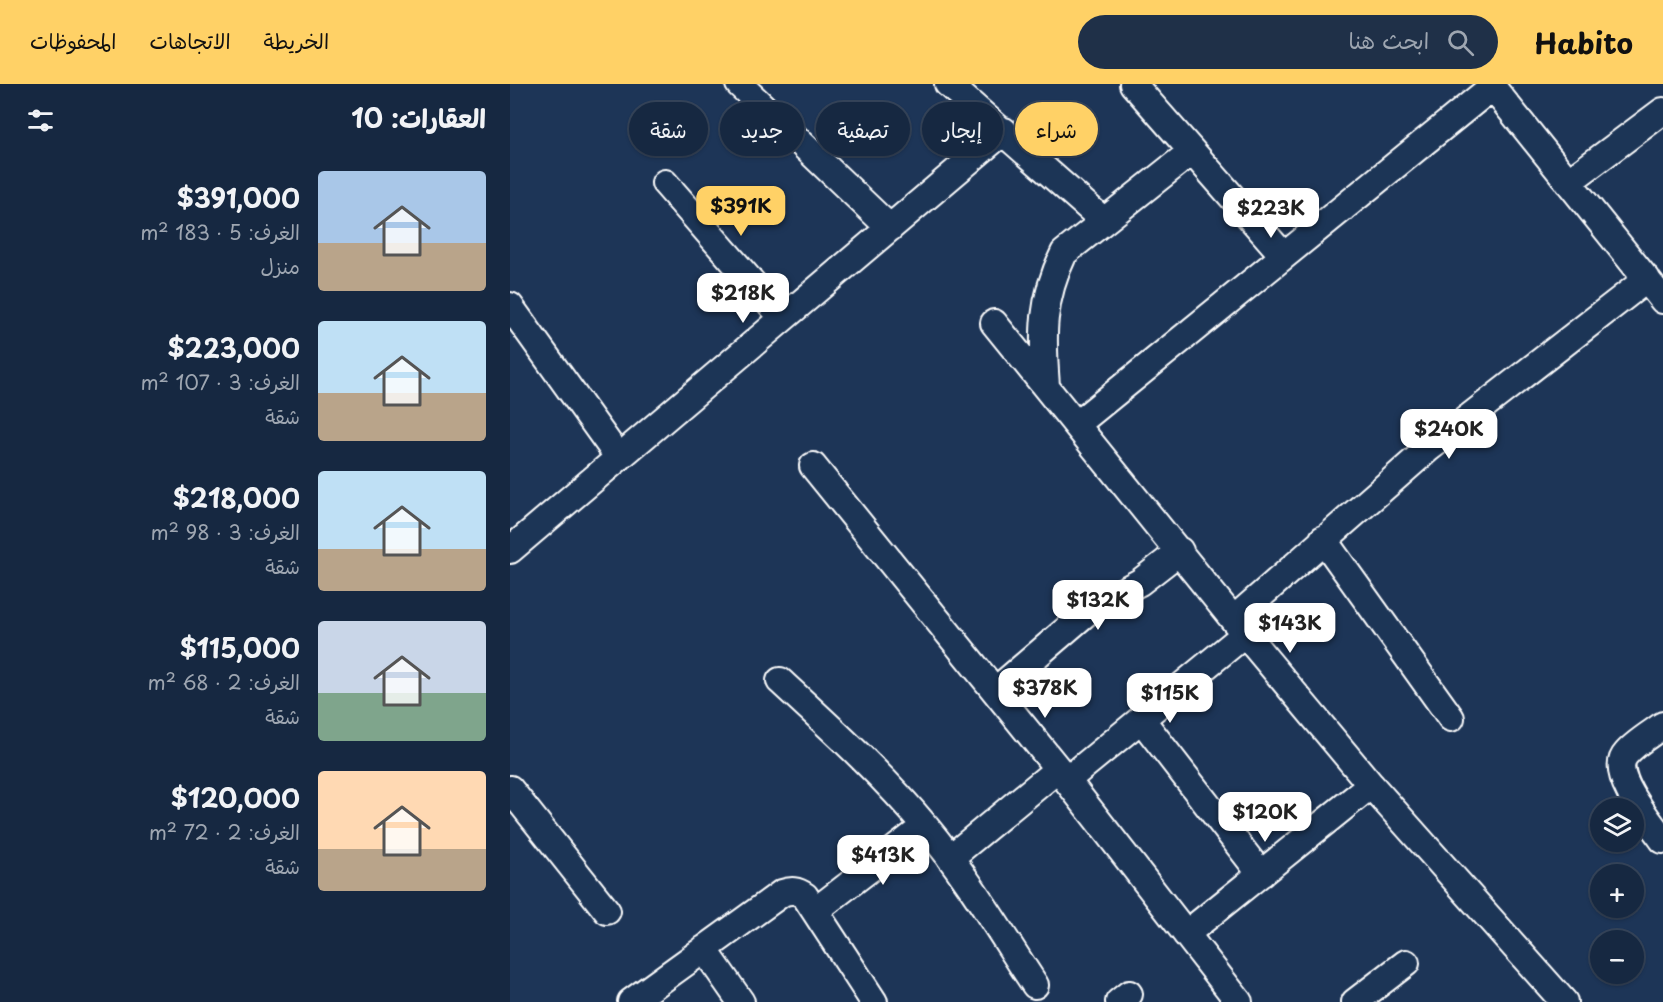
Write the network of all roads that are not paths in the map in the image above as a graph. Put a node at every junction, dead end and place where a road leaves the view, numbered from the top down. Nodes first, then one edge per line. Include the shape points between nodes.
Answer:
1 (739, 84) edge
2 (948, 84) edge
3 (1134, 84) edge
4 (1491, 86) edge
5 (1663, 111) edge
6 (1004, 131) junction
7 (1191, 152) junction
8 (1568, 182) junction
9 (665, 183) dead end
10 (1104, 221) junction
11 (890, 228) junction
12 (1284, 256) junction
13 (1647, 279) junction
14 (1663, 300) edge
15 (510, 306) edge
16 (783, 318) junction
17 (994, 323) dead end
18 (1046, 386) junction
19 (1077, 424) junction
20 (619, 458) junction
21 (813, 466) dead end
22 (1323, 539) junction
23 (510, 550) edge
24 (1180, 551) junction
25 (1239, 627) junction
26 (780, 681) dead end
27 (995, 691) junction
28 (1451, 718) dead end
29 (1141, 719) junction
30 (1663, 725) edge
31 (1062, 774) junction
32 (1371, 785) junction
33 (510, 789) edge
34 (925, 826) junction
35 (1663, 840) edge
36 (950, 858) junction
37 (1261, 874) junction
38 (607, 911) dead end
39 (815, 911) junction
40 (1186, 934) junction
41 (704, 949) junction
42 (1406, 963) dead end
43 (1035, 985) dead end
44 (631, 1002) edge
45 (741, 1002) edge
46 (874, 1002) edge
47 (1239, 1002) edge
48 (1355, 1002) edge
49 (1564, 1002) edge

1 - 11 street
2 - 6 street
3 - 7 street
4 - 8 street
4 - 12 street
5 - 8 street
6 - 10 street
6 - 11 street
7 - 10 street
7 - 12 street
8 - 13 street
9 - 16 street
10 - 18 street via 1064,253 1054,273 1043,316
11 - 16 street
12 - 19 street
13 - 14 street
13 - 22 street via 1428,449
15 - 20 street
16 - 20 street
17 - 18 street
18 - 19 street
19 - 24 street
20 - 23 street
21 - 27 street
22 - 25 street
22 - 28 street
24 - 25 street
24 - 27 street via 1140,582 1093,607
25 - 29 street
25 - 32 street
26 - 34 street via 856,750
27 - 31 street
29 - 31 street
29 - 37 street
30 - 35 street via 1626,754 1621,769 1625,783
31 - 36 street
31 - 40 street
32 - 37 street
32 - 49 street
33 - 38 street
34 - 36 street
34 - 39 street
36 - 43 street
37 - 40 street
39 - 41 street via 799,892 790,890
39 - 46 street
40 - 47 street
41 - 44 street
41 - 45 street
42 - 48 street

